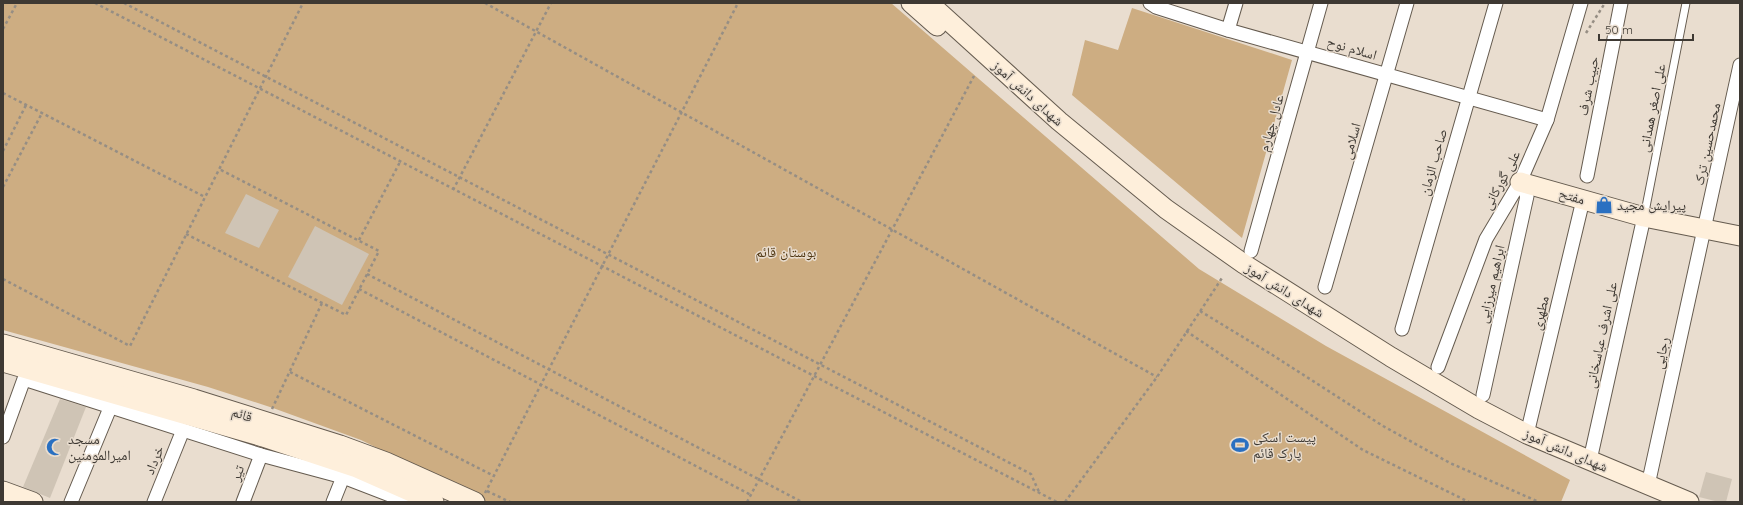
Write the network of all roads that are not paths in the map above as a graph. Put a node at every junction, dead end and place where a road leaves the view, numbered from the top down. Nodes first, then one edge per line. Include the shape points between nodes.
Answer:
1 (911, 3) edge
2 (929, 3) edge
3 (1150, 3) edge
4 (1236, 3) edge
5 (1322, 3) edge
6 (1407, 3) edge
7 (1496, 3) edge
8 (1581, 3) edge
9 (1621, 3) edge
10 (1686, 3) edge
11 (1228, 30) junction
12 (1307, 52) junction
13 (1740, 65) edge
14 (1386, 75) junction
15 (1468, 98) junction
16 (1547, 120) junction
17 (1587, 176) dead end
18 (1520, 182) junction
19 (1584, 200) junction
20 (1644, 217) junction
21 (1705, 229) junction
22 (1740, 236) edge
23 (1251, 251) dead end
24 (1325, 287) dead end
25 (1402, 329) dead end
26 (3, 344) edge
27 (3, 362) edge
28 (1438, 367) dead end
29 (1483, 395) dead end
30 (110, 408) junction
31 (183, 430) junction
32 (3, 437) edge
33 (1524, 438) junction
34 (261, 454) junction
35 (1590, 460) junction
36 (343, 477) junction
37 (1648, 484) junction
38 (3, 491) edge
39 (479, 499) edge
40 (33, 502) edge
41 (71, 502) edge
42 (154, 502) edge
43 (243, 502) edge
44 (333, 502) edge
45 (408, 502) edge
46 (434, 502) edge
47 (1659, 502) edge
48 (1689, 502) edge

1 - 33 main road via 1100,170 1151,212 1207,252 1315,324 1473,419
2 - 33 main road, شهدای دانش آموز via 1059,121 1166,209 1244,264
3 - 11 street, اسلام نوح
4 - 11 street
5 - 12 street, عادل چهارم
6 - 14 street, اسلامی
7 - 15 street, صاحب الزمان
8 - 16 street, علی گورکانی
9 - 17 street, حبیب شرف
10 - 20 lane, علی اصغر همدانی
11 - 12 street, اسلام نوح
12 - 14 street, اسلام نوح
12 - 23 street, عادل چهارم
13 - 21 street, محمدحسین ترک
14 - 15 street, اسلام نوح
14 - 24 street, اسلامی
15 - 16 street, اسلام نوح
15 - 25 street, صاحب الزمان
16 - 18 street, علی گورکانی
18 - 19 main road, مفتح
18 - 28 street, علی گورکانی via 1486,239
18 - 29 street, ابراهیم میرزایی via 1527,196
19 - 20 main road, مفتح
19 - 33 street, مطهری
20 - 21 main road, مفتح
20 - 35 street, علی اشرف عباسخانی
21 - 22 main road, مفتح
21 - 37 street, رجایی
26 - 39 main road, قائم via 194,399 340,445
27 - 46 main road, قائم via 263,437 357,468
30 - 31 street
30 - 32 street via 24,379
30 - 41 street
31 - 34 street
31 - 42 street, خرداد
33 - 35 main road, شهدای دانش آموز
33 - 47 main road via 1539,452
34 - 36 street
34 - 43 street, تیر
35 - 37 main road, شهدای دانش آموز
36 - 44 street
36 - 45 street
37 - 48 main road, شهدای دانش آموز
38 - 40 main road

